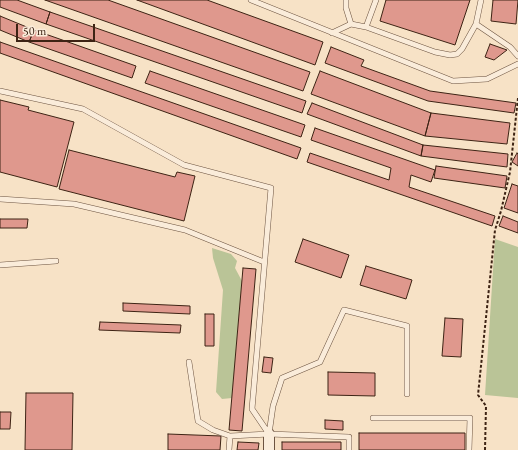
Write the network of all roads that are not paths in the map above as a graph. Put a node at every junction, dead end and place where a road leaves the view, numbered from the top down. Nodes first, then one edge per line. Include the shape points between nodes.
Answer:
1 (251, 0) edge
2 (346, 0) edge
3 (376, 0) edge
4 (481, 0) edge
5 (351, 24) junction
6 (476, 24) junction
7 (366, 27) junction
8 (332, 33) junction
9 (518, 56) edge
10 (518, 64) edge
11 (0, 91) edge
12 (0, 199) edge
13 (56, 261) dead end
14 (264, 262) junction
15 (0, 265) edge
16 (189, 362) dead end
17 (407, 394) dead end
18 (373, 418) dead end
19 (269, 434) junction
20 (230, 436) junction
21 (229, 450) edge
22 (269, 450) edge
23 (349, 450) edge
24 (469, 450) edge

1 - 8 lane
2 - 5 lane
3 - 7 lane
4 - 6 lane
5 - 7 lane
5 - 8 lane
6 - 7 lane via 462,49 457,54 450,55 434,52
6 - 9 lane via 510,47
8 - 10 lane via 453,81 487,79
11 - 14 lane via 83,109 184,165 271,188
12 - 14 lane via 74,204 156,223 185,230
13 - 15 lane
14 - 19 lane via 252,409
16 - 20 lane via 198,421
17 - 19 lane via 408,326 344,310 320,362 282,378
18 - 24 lane via 470,418
19 - 20 lane
19 - 22 street
19 - 23 lane via 349,437
20 - 21 lane

